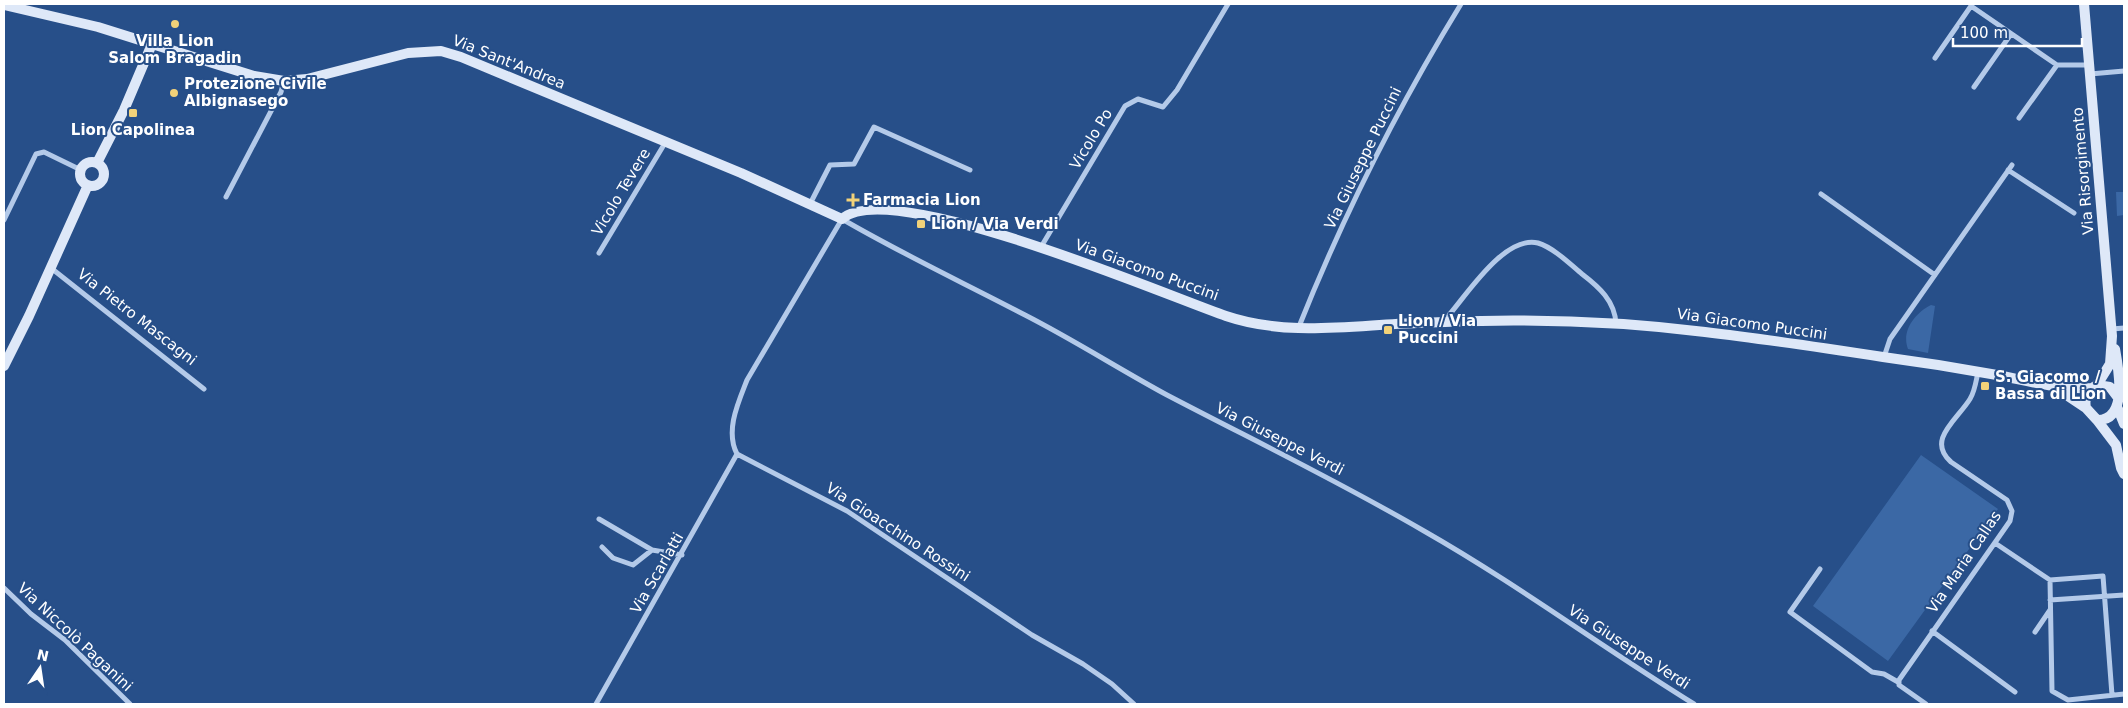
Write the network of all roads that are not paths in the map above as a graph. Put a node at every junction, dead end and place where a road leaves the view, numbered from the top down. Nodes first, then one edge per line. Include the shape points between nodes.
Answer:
1 (1228, 4) edge
2 (1462, 4) edge
3 (2084, 4) edge
4 (4, 5) edge
5 (2011, 34) junction
6 (152, 44) junction
7 (1934, 58) dead end
8 (2057, 65) junction
9 (2089, 69) junction
10 (2124, 70) edge
11 (284, 81) junction
12 (1974, 87) dead end
13 (2019, 118) dead end
14 (666, 143) junction
15 (97, 163) junction
16 (82, 170) junction
17 (970, 170) dead end
18 (88, 186) junction
19 (1821, 194) dead end
20 (226, 197) dead end
21 (810, 204) junction
22 (2074, 213) dead end
23 (842, 219) junction
24 (4, 220) edge
25 (1041, 247) junction
26 (599, 254) dead end
27 (52, 268) junction
28 (1935, 275) junction
29 (1447, 321) junction
30 (1616, 324) junction
31 (2124, 328) edge
32 (1298, 329) junction
33 (2112, 333) junction
34 (1884, 357) junction
35 (4, 366) edge
36 (1978, 372) junction
37 (2055, 387) junction
38 (2094, 387) junction
39 (204, 389) dead end
40 (2118, 404) junction
41 (2086, 408) junction
42 (2097, 420) junction
43 (2124, 424) edge
44 (2120, 446) edge
45 (737, 454) junction
46 (2124, 474) edge
47 (599, 519) dead end
48 (1995, 542) junction
49 (602, 547) dead end
50 (652, 550) junction
51 (682, 555) junction
52 (1820, 569) dead end
53 (2050, 580) junction
54 (4, 588) edge
55 (2124, 595) edge
56 (2105, 597) junction
57 (2050, 600) junction
58 (2050, 609) junction
59 (1932, 631) junction
60 (2035, 632) dead end
61 (1898, 682) junction
62 (2015, 692) dead end
63 (2124, 694) edge
64 (2112, 695) junction
65 (130, 704) edge
66 (596, 704) edge
67 (1134, 704) edge
68 (1694, 704) edge
69 (1926, 704) edge

1 - 25 street, Vicolo Po via 1177,90 1163,107 1138,99 1125,106
2 - 32 street, Via Giuseppe Puccini via 1382,144 1319,276
3 - 9 street, Via Risorgimento
4 - 6 street, Via Sant'Andrea via 98,27
5 - 7 street via 1971,6
5 - 8 street
5 - 12 street
6 - 11 street, Via Sant'Andrea via 254,76
6 - 15 street
8 - 9 street
8 - 13 street
9 - 10 street
9 - 33 street, Via Risorgimento
11 - 14 street, Via Sant'Andrea via 307,79 408,53 442,51
11 - 20 street
14 - 21 street, Via Sant'Andrea
14 - 26 street, Vicolo Tevere
15 - 16 street via 86,164
15 - 18 street via 104,171 104,179 96,186
16 - 18 street via 81,177
16 - 24 street via 44,152 36,154
17 - 21 street via 874,127 854,164 830,165
18 - 27 street
19 - 28 street
21 - 23 street, Via Sant'Andrea
22 - 28 street via 2010,168
23 - 25 street, Via Giacomo Puccini via 862,210 918,214
23 - 45 street via 747,380 731,438
23 - 68 street, Via Giuseppe Verdi via 945,276 1059,332 1165,393 1425,531
25 - 32 street, Via Giacomo Puccini via 1230,318
27 - 35 street
27 - 39 street, Via Pietro Mascagni
28 - 34 street via 1890,339
29 - 30 street, Via Giacomo Puccini
29 - 30 street via 1501,255 1518,244 1532,243 1551,250 1597,286 1612,307
29 - 32 street, Via Giacomo Puccini
30 - 34 street, Via Giacomo Puccini via 1705,332
31 - 33 street
33 - 38 street, Via Risorgimento via 2110,364
33 - 40 street, Via Risorgimento via 2118,366
34 - 36 street, Via Giacomo Puccini
36 - 37 street, Via Giacomo Puccini
36 - 48 street, Via Maria Callas via 1971,398 1943,435 1940,446 1943,455 1951,462 2011,506 2010,521
37 - 38 street, Via Giacomo Puccini
37 - 41 street, Via Giacomo Puccini
38 - 40 street via 2110,387
38 - 41 street via 2086,397
40 - 42 street via 2110,418
40 - 43 street, Via Risorgimento
41 - 42 street
42 - 44 street
44 - 46 street
45 - 51 street, Via Scarlatti
45 - 67 street, Via Gioacchino Rossini via 848,511 1032,635 1083,664
47 - 50 street
48 - 53 street
48 - 59 street, Via Maria Callas
49 - 50 street via 613,558 633,565
50 - 51 street
51 - 66 street, Via Scarlatti
52 - 61 street via 1790,612 1872,672
53 - 56 street via 2103,576
53 - 57 street
54 - 65 street, Via Niccolò Paganini via 65,640
55 - 56 street
56 - 57 street
56 - 64 street
57 - 58 street
58 - 60 street
58 - 64 street via 2052,691 2068,700
59 - 61 street, Via Maria Callas
59 - 62 street, Via Maria Callas
61 - 69 street
63 - 64 street

